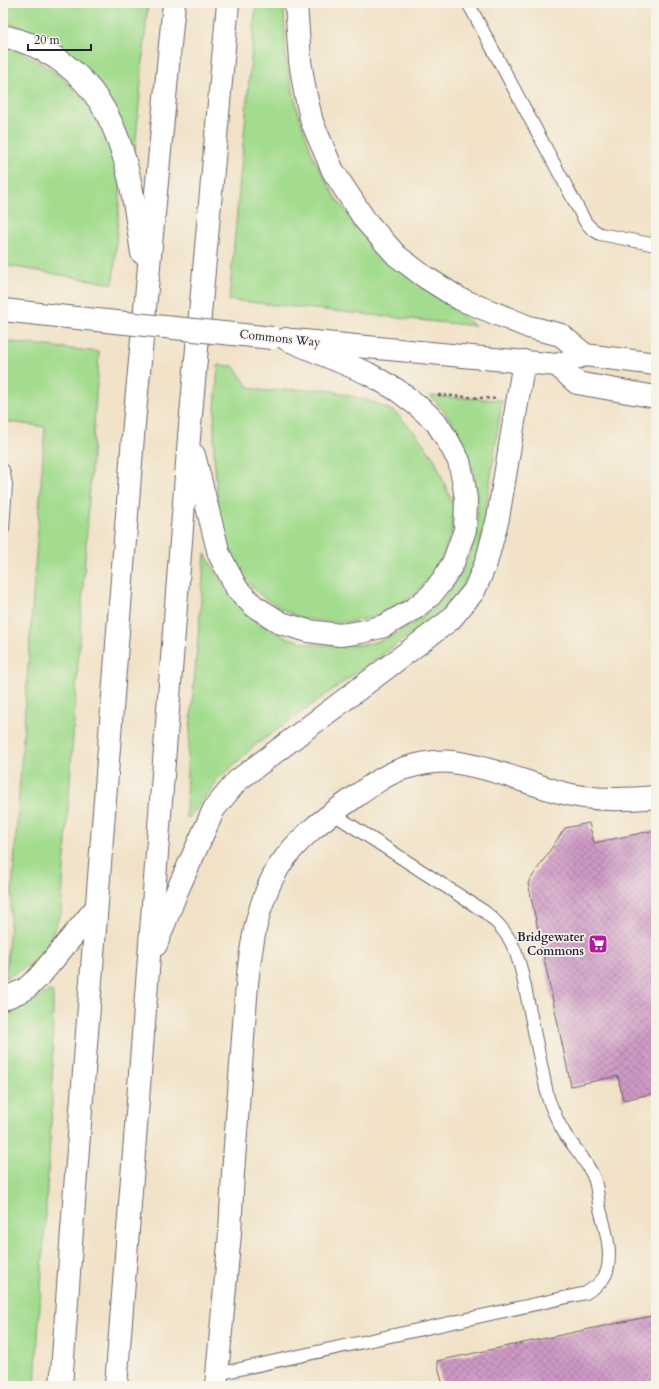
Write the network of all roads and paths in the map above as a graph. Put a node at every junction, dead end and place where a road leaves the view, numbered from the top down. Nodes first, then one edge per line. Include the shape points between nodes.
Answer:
1 (174, 3) edge
2 (228, 3) edge
3 (296, 3) edge
4 (470, 4) edge
5 (3, 36) edge
6 (656, 245) edge
7 (147, 286) junction
8 (3, 310) edge
9 (279, 338) junction
10 (585, 355) junction
11 (524, 361) junction
12 (656, 364) edge
13 (558, 365) junction
14 (435, 394) dead end
15 (656, 397) edge
16 (502, 400) dead end
17 (189, 437) junction
18 (3, 470) edge
19 (3, 529) edge
20 (656, 797) edge
21 (332, 813) junction
22 (96, 908) junction
23 (148, 969) junction
24 (3, 999) edge
25 (216, 1380) edge
26 (61, 1386) edge
27 (116, 1386) edge

1 - 7 main road
2 - 17 main road
3 - 10 main road via 300,61 312,122 333,171 365,220 397,256 460,299 498,316 561,335
4 - 6 lane via 586,223 600,234
5 - 7 main road via 16,38 43,50 65,64 86,82 100,100 112,122 128,172
7 - 22 main road
8 - 9 main road, Commons Way, bridge
9 - 11 main road, Commons Way
9 - 17 main road via 367,373 397,390 436,422 448,441 459,461 463,480 466,499 465,530 453,563 431,596 384,626 340,635 308,631 281,623 254,606 237,589 219,554
10 - 12 main road, Commons Way
10 - 13 main road, Commons Way
11 - 13 main road, Commons Way
11 - 23 main road via 498,518 486,564 474,591 450,620 237,781 214,809 177,891
13 - 15 main road via 577,383
14 - 16 path
17 - 23 main road
18 - 19 lane via 6,484
20 - 21 main road via 603,800 564,793 481,767 450,762 422,763 378,781
21 - 25 main road via 290,851 268,888 256,926 247,984 230,1233
21 - 25 lane via 485,912 505,931 521,966 548,1098 564,1133 585,1160 594,1179 606,1238 609,1262 607,1272 597,1286 586,1293
22 - 24 main road via 38,978 24,990
22 - 26 main road
23 - 27 main road

